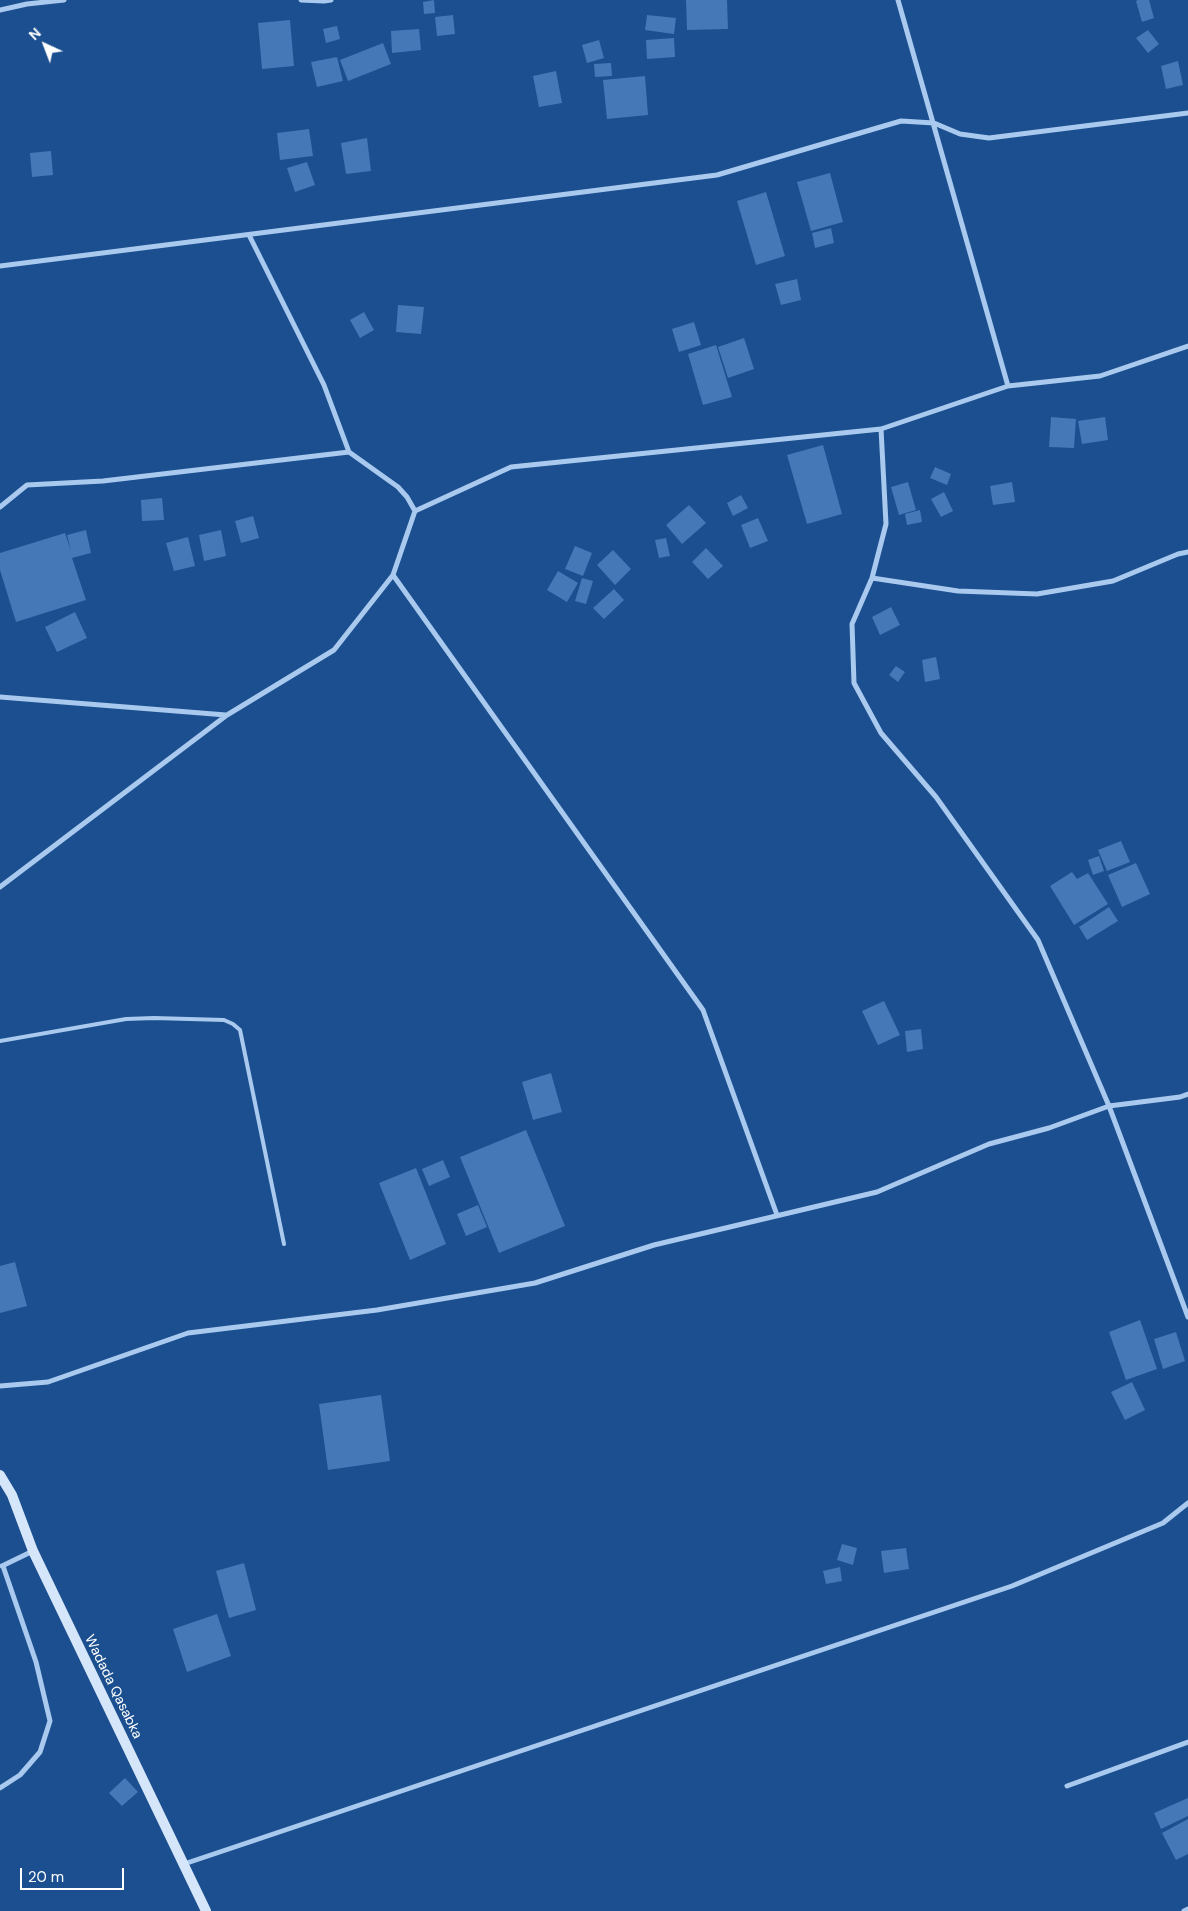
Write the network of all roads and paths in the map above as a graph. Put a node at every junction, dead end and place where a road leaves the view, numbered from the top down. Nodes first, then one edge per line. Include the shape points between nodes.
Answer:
1 (64, 0) edge
2 (301, 0) edge
3 (331, 0) edge
4 (898, 0) edge
5 (0, 10) edge
6 (1188, 113) edge
7 (934, 122) junction
8 (249, 236) junction
9 (0, 266) edge
10 (1188, 346) edge
11 (1008, 386) junction
12 (881, 429) junction
13 (349, 452) junction
14 (0, 507) edge
15 (414, 511) junction
16 (1188, 552) edge
17 (393, 575) junction
18 (872, 578) junction
19 (0, 697) edge
20 (227, 715) junction
21 (0, 887) edge
22 (0, 1041) edge
23 (1188, 1094) edge
24 (1109, 1106) junction
25 (777, 1216) junction
26 (284, 1244) dead end
27 (1188, 1317) edge
28 (0, 1386) edge
29 (0, 1475) edge
30 (1188, 1503) edge
31 (32, 1551) junction
32 (2, 1566) edge
33 (1188, 1742) edge
34 (1067, 1786) dead end
35 (0, 1788) edge
36 (183, 1864) junction
37 (1188, 1910) edge
38 (206, 1911) edge
39 (1184, 1911) edge

1 - 5 street
2 - 3 street
4 - 7 street
6 - 7 street via 989,138 960,134
7 - 8 street via 900,121 717,175
7 - 11 street
8 - 9 street
8 - 13 street via 324,385
10 - 11 street via 1100,376
11 - 12 street
12 - 15 street via 511,467
12 - 18 street via 886,524
13 - 14 street via 103,481 27,485
13 - 15 street via 398,487
15 - 17 street
16 - 18 street via 1113,581 1037,594 958,591
17 - 20 street via 334,650
17 - 25 street via 704,1010
18 - 24 street via 852,624 854,683 881,733 936,798 1038,940
19 - 20 street
20 - 21 street
22 - 26 lane via 126,1020 224,1020 233,1024 240,1030
23 - 24 street
24 - 25 street via 1049,1128 989,1144 877,1192
24 - 27 street
25 - 28 street via 654,1245 535,1283 377,1310 188,1332 48,1382
29 - 31 street, Wadada Qasabka via 12,1495
30 - 36 street via 1163,1523 1012,1586
31 - 32 street
31 - 36 street, Wadada Qasabka
32 - 35 street via 36,1662 50,1721 40,1752 20,1775
33 - 34 street
36 - 38 street, Wadada Qasabka
37 - 39 street

